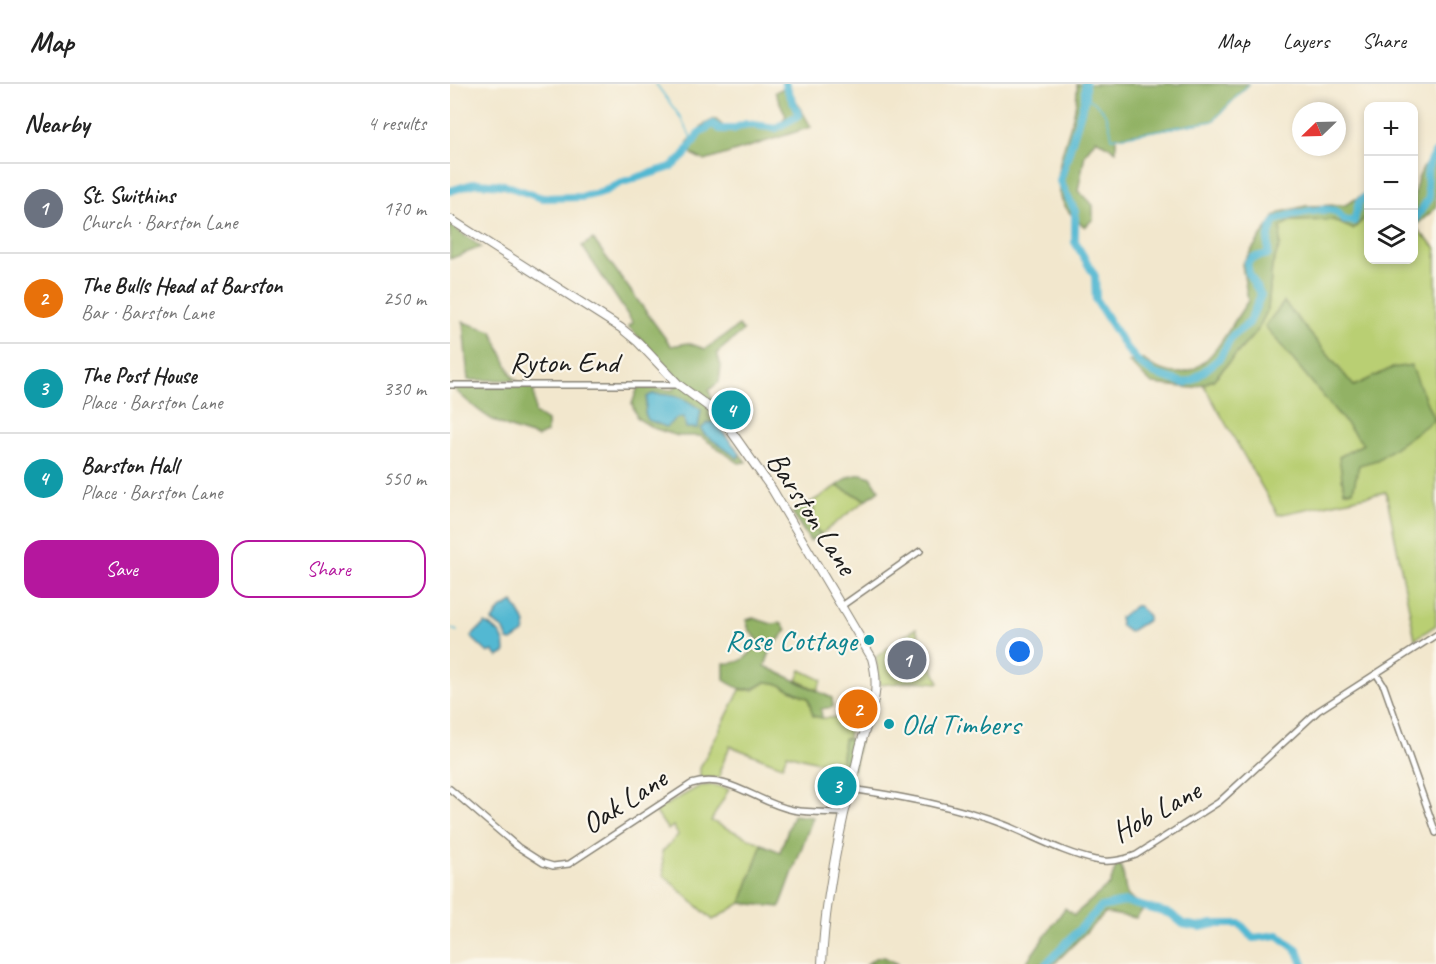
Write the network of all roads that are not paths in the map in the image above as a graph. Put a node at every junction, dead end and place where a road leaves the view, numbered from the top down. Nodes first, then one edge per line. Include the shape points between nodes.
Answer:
1 (450, 219) edge
2 (450, 385) edge
3 (679, 385) junction
4 (920, 551) dead end
5 (843, 605) junction
6 (1436, 635) edge
7 (1377, 675) junction
8 (450, 789) edge
9 (852, 789) junction
10 (845, 813) junction
11 (1436, 833) edge
12 (822, 964) edge

1 - 3 street, Barston Lane via 621,328
2 - 3 street, Ryton End
3 - 5 street, Barston Lane via 717,413 731,431 772,489
4 - 5 street
5 - 9 street, Barston Lane via 872,658 876,682 874,708
6 - 7 street, Hob Lane
7 - 9 street, Hob Lane via 1318,711 1219,802 1122,861 1095,860 1003,824 925,802
7 - 11 street
8 - 10 street, Oak Lane via 518,847 543,864 553,866 569,864 691,784 704,780 721,780 793,810
9 - 10 street, Barston Lane
10 - 12 street, Barston Lane via 824,918

